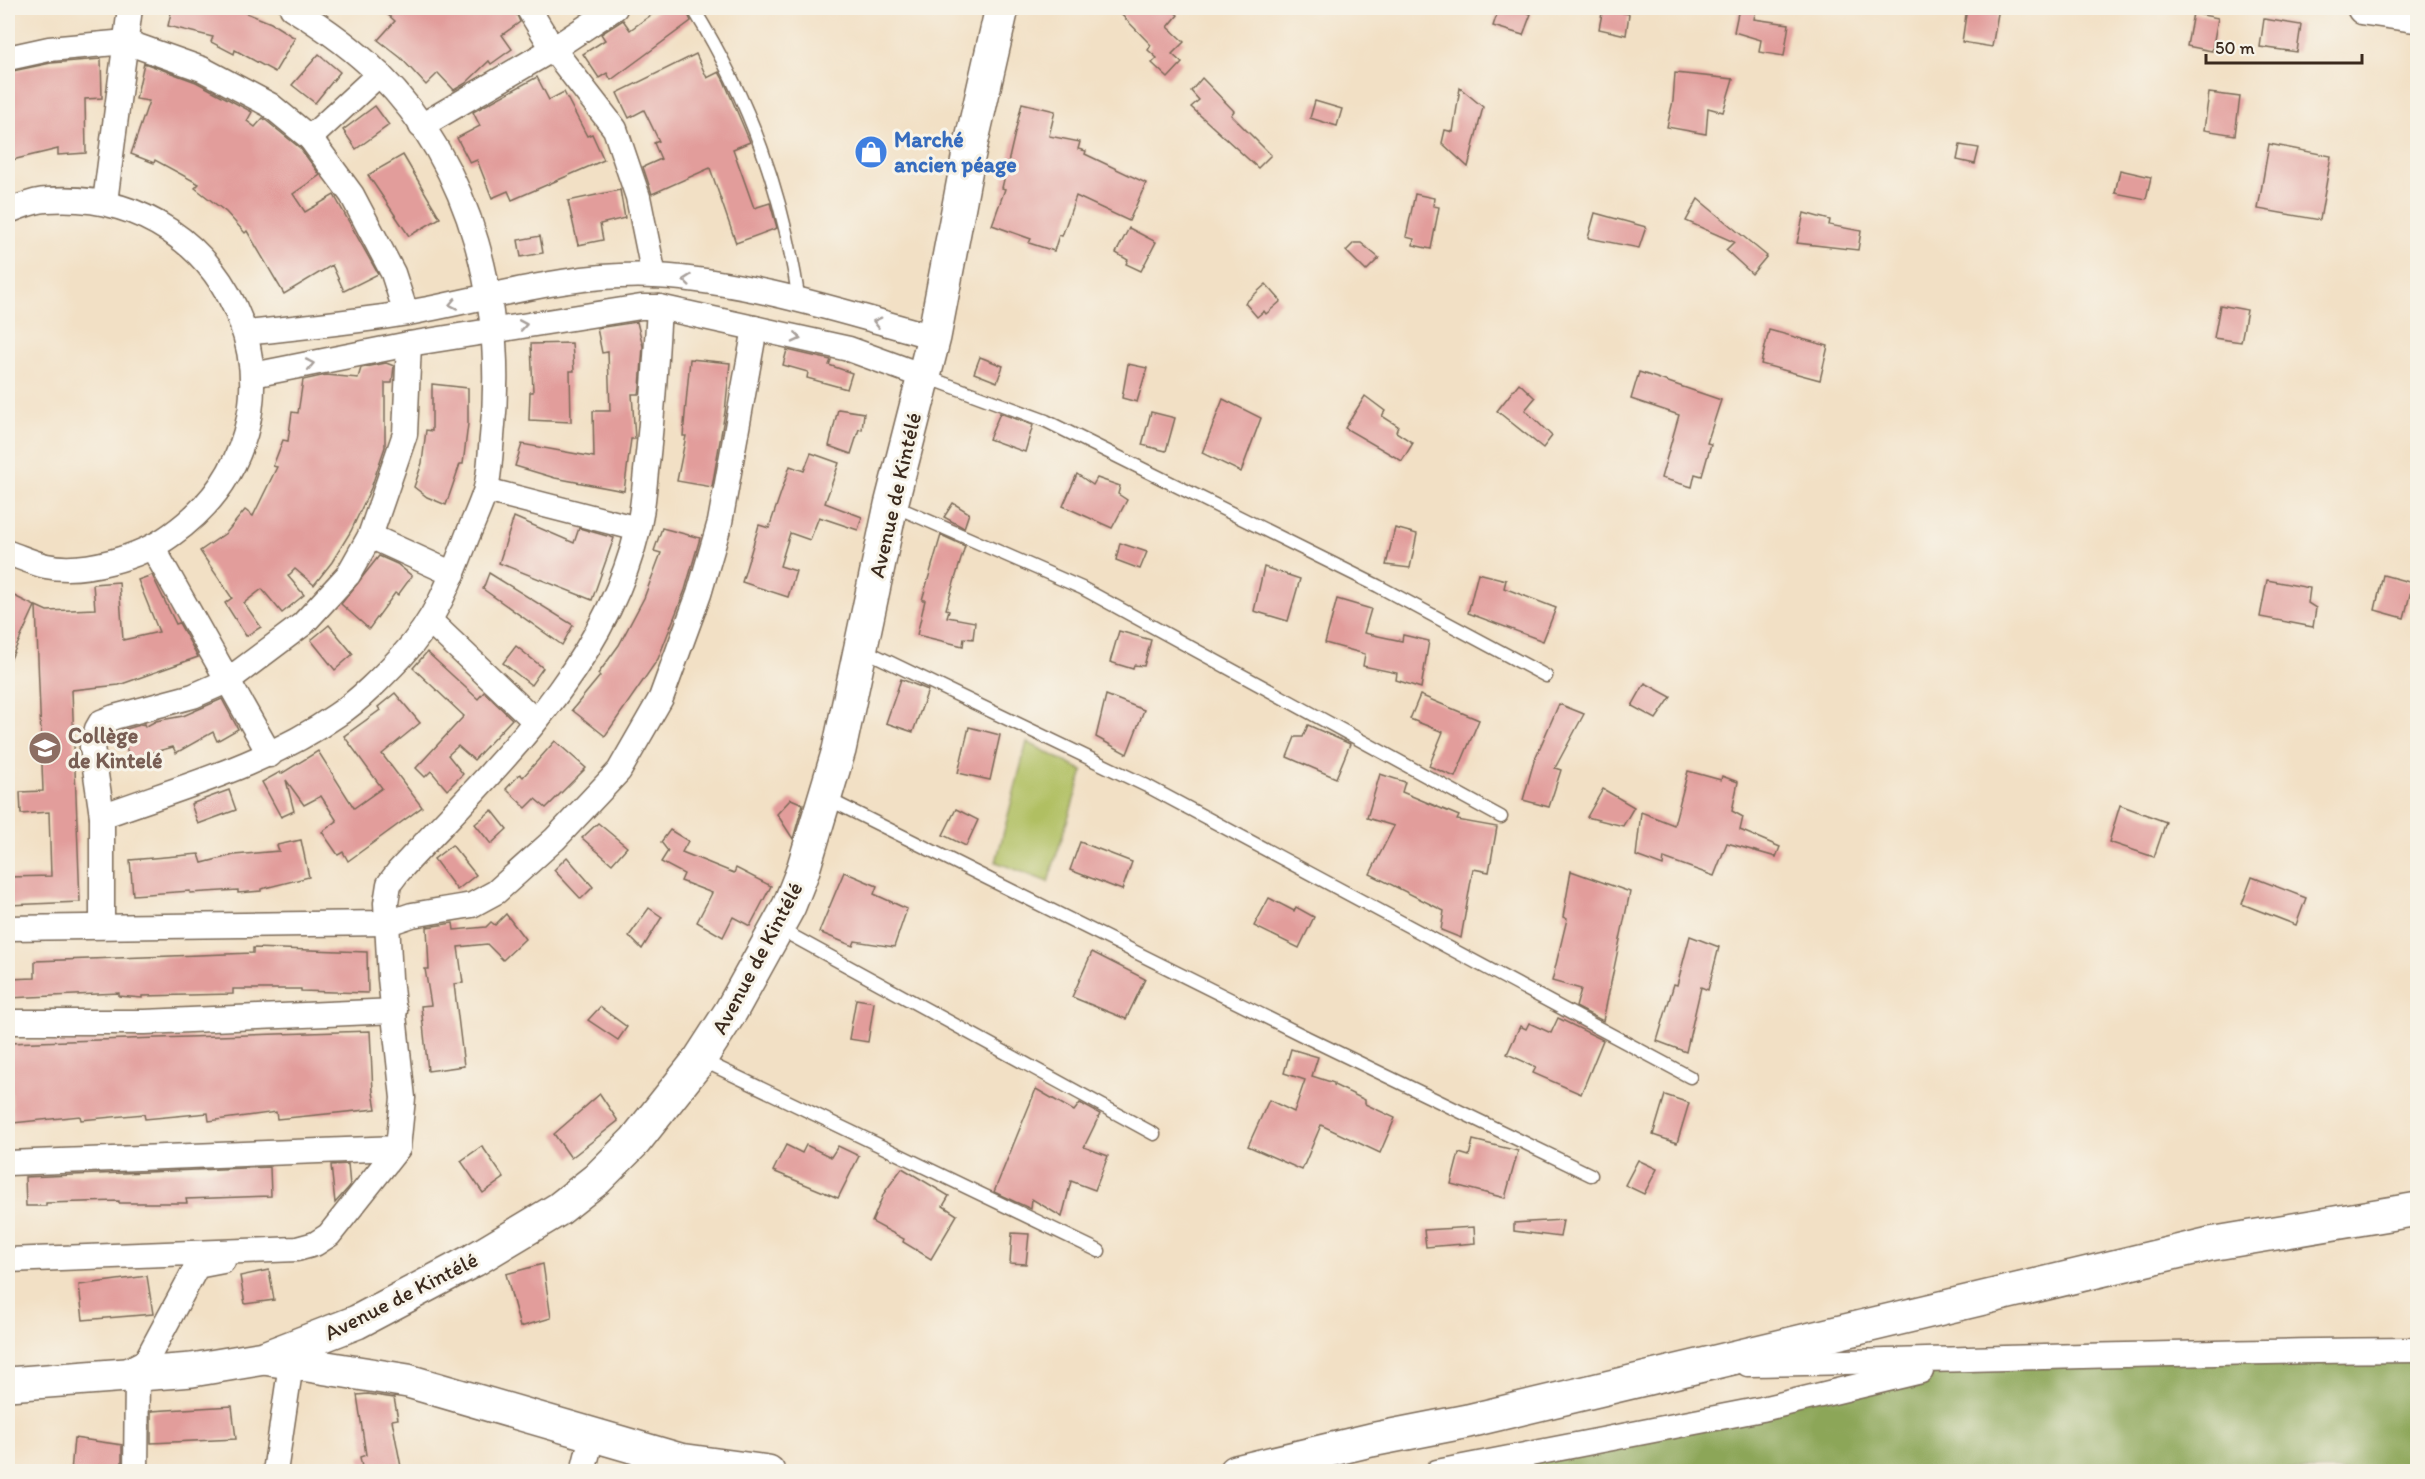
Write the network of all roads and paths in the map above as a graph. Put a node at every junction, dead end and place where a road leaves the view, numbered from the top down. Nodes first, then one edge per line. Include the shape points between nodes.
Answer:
1 (130, 8) edge
2 (292, 8) edge
3 (528, 8) edge
4 (615, 8) edge
5 (693, 8) edge
6 (1002, 8) edge
7 (2364, 8) edge
8 (2418, 16) edge
9 (126, 42) junction
10 (553, 49) junction
11 (8, 58) edge
12 (379, 74) junction
13 (421, 126) junction
14 (310, 138) junction
15 (105, 202) junction
16 (8, 211) edge
17 (654, 276) junction
18 (490, 297) junction
19 (799, 301) junction
20 (659, 307) junction
21 (406, 313) junction
22 (755, 328) junction
23 (494, 330) junction
24 (246, 333) junction
25 (934, 338) junction
26 (409, 344) junction
27 (253, 375) junction
28 (923, 376) junction
29 (486, 490) junction
30 (891, 505) junction
31 (638, 529) junction
32 (370, 536) junction
33 (153, 548) junction
34 (8, 553) edge
35 (453, 574) junction
36 (430, 622) junction
37 (861, 648) junction
38 (1546, 676) dead end
39 (227, 681) junction
40 (535, 721) junction
41 (270, 755) junction
42 (825, 797) junction
43 (102, 816) junction
44 (1502, 817) dead end
45 (388, 923) junction
46 (102, 925) junction
47 (8, 928) edge
48 (777, 928) junction
49 (395, 1011) junction
50 (8, 1022) edge
51 (700, 1059) junction
52 (1690, 1077) dead end
53 (1154, 1134) dead end
54 (398, 1148) junction
55 (8, 1163) edge
56 (1591, 1175) dead end
57 (2418, 1209) edge
58 (297, 1249) junction
59 (1099, 1251) dead end
60 (8, 1260) edge
61 (2418, 1350) edge
62 (1964, 1360) junction
63 (278, 1361) junction
64 (1698, 1365) junction
65 (125, 1376) junction
66 (8, 1384) edge
67 (592, 1436) junction
68 (729, 1470) edge
69 (136, 1472) edge
70 (275, 1472) edge
71 (583, 1472) edge
72 (768, 1472) edge
73 (1236, 1472) edge
74 (1437, 1472) edge

1 - 9 street
2 - 12 street via 331,32
3 - 10 street
4 - 10 street
5 - 19 lane via 722,56 772,172
6 - 25 main road, Avenue de Kintélé via 969,153
7 - 8 main road
9 - 11 street via 49,49
9 - 14 street via 202,69 270,105
9 - 15 street
10 - 13 street
10 - 17 street via 615,129 638,197
12 - 13 street
12 - 14 street
13 - 18 street via 459,195 482,254
14 - 21 street via 352,195 393,273
15 - 16 street via 45,200
15 - 24 street via 152,219 194,248 226,287
17 - 18 street via 595,278
19 -> 17 street
18 -> 21 street
18 - 23 street
25 -> 19 street
20 - 22 street
23 -> 20 street
20 - 31 street via 651,429
21 - 24 street
22 -> 28 street via 849,350
22 - 45 street via 720,522 699,594 662,698 619,771 555,839 496,892 472,905
23 - 26 street
23 - 29 street via 495,408
24 - 27 street
25 - 28 main road, Avenue de Kintélé
27 -> 26 street
26 - 32 street via 405,435
27 - 33 street via 248,427 229,476 196,518
28 - 30 main road, Avenue de Kintélé
28 - 38 lane via 1046,422 1378,586
29 - 31 street
29 - 35 street
30 - 37 main road, Avenue de Kintélé
30 - 44 lane via 1082,588
31 - 40 street via 614,601 597,636
32 - 35 street
32 - 39 street via 348,575 303,624
33 - 34 street via 102,565 48,567
33 - 39 street
35 - 36 street
36 - 40 street
36 - 41 street via 401,657 339,714
37 - 42 main road, Avenue de Kintélé
37 - 52 lane via 1147,786
39 - 41 street
39 - 43 street via 193,696 101,723 92,747
40 - 45 street via 398,872 389,885
41 - 43 street
42 - 48 main road, Avenue de Kintélé via 802,873
42 - 56 lane
43 - 46 street
45 - 46 street
45 - 49 street
46 - 47 street
48 - 51 main road, Avenue de Kintélé via 732,1011
48 - 53 lane
49 - 50 street via 145,1022
49 - 54 street via 403,1098
51 - 59 lane
51 - 63 main road, Avenue de Kintélé via 635,1140 597,1179 559,1209 474,1260
54 - 55 street
54 - 58 street via 329,1235
57 - 64 main road via 2210,1244
58 - 60 street
58 - 65 street via 197,1266 146,1361
61 - 62 street via 2094,1354
62 - 64 street
62 - 74 street via 1762,1409
63 - 65 main road, Avenue de Kintélé
63 - 67 main road via 408,1380
63 - 70 street
64 - 73 main road
65 - 66 main road, Avenue de Kintélé
65 - 69 street
67 - 68 main road
67 - 71 street
68 - 72 main road

